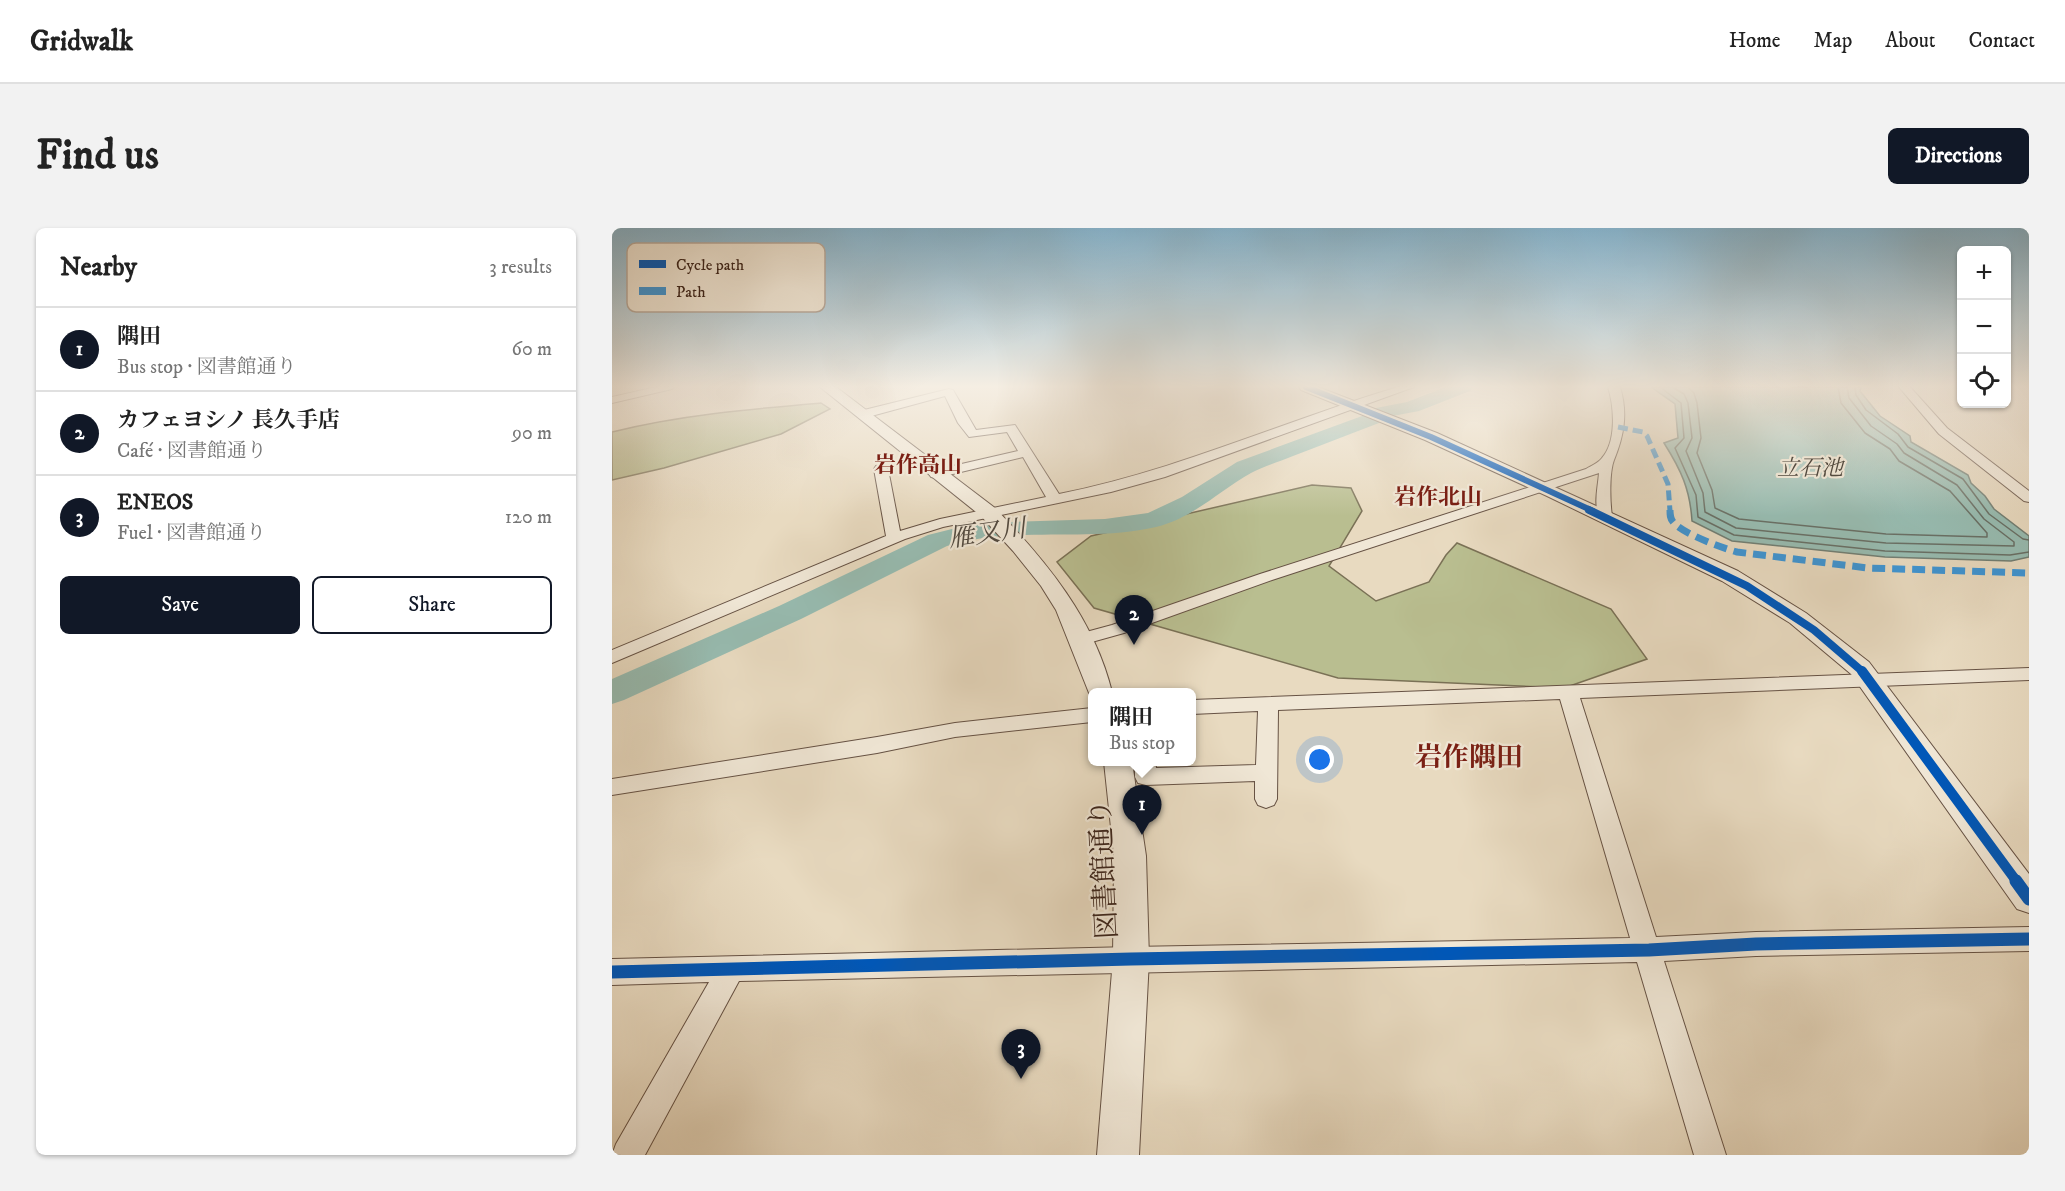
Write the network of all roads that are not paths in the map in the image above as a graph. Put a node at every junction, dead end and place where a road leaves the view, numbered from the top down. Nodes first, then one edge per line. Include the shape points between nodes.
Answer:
1 (884, 430) edge
2 (970, 430) edge
3 (997, 430) edge
4 (1012, 430) edge
5 (1286, 430) edge
6 (1414, 430) edge
7 (1617, 430) edge
8 (1943, 430) edge
9 (1024, 453) junction
10 (1607, 461) junction
11 (881, 469) dead end
12 (936, 474) junction
13 (1547, 488) junction
14 (1054, 498) junction
15 (2029, 498) edge
16 (1605, 516) junction
17 (999, 524) junction
18 (894, 538) junction
19 (1081, 639) junction
20 (612, 657) edge
21 (2029, 674) edge
22 (1870, 680) junction
23 (1098, 688) edge
24 (1568, 692) junction
25 (1268, 703) junction
26 (1196, 707) edge
27 (1088, 715) edge
28 (1119, 766) edge
29 (1145, 766) edge
30 (1267, 773) junction
31 (612, 787) edge
32 (1266, 799) dead end
33 (2029, 899) edge
34 (2029, 939) edge
35 (1649, 950) junction
36 (1131, 959) junction
37 (731, 969) junction
38 (612, 972) edge
39 (627, 1155) edge
40 (1118, 1155) edge
41 (1710, 1155) edge

1 - 12 street
2 - 3 street via 973,434
4 - 9 street
5 - 14 street via 1160,474
6 - 13 street
7 - 10 street
8 - 15 street
9 - 12 street
9 - 14 street
10 - 13 street via 1591,472
10 - 16 street
11 - 18 street
12 - 17 street
13 - 16 street
13 - 19 street
14 - 17 street
16 - 22 street via 1777,604 1828,640
17 - 18 street via 940,523
17 - 19 street via 1049,583
18 - 20 street
19 - 23 street
21 - 22 street
22 - 24 street
22 - 33 street
24 - 25 street
24 - 35 street
25 - 26 street
25 - 30 street
27 - 31 street via 955,730
28 - 36 street, 図書館通り via 1130,856
29 - 30 street via 1146,777
30 - 32 street
34 - 35 street
35 - 36 street
35 - 41 street
36 - 37 street
36 - 40 street, 図書館通り
37 - 38 street
37 - 39 street

